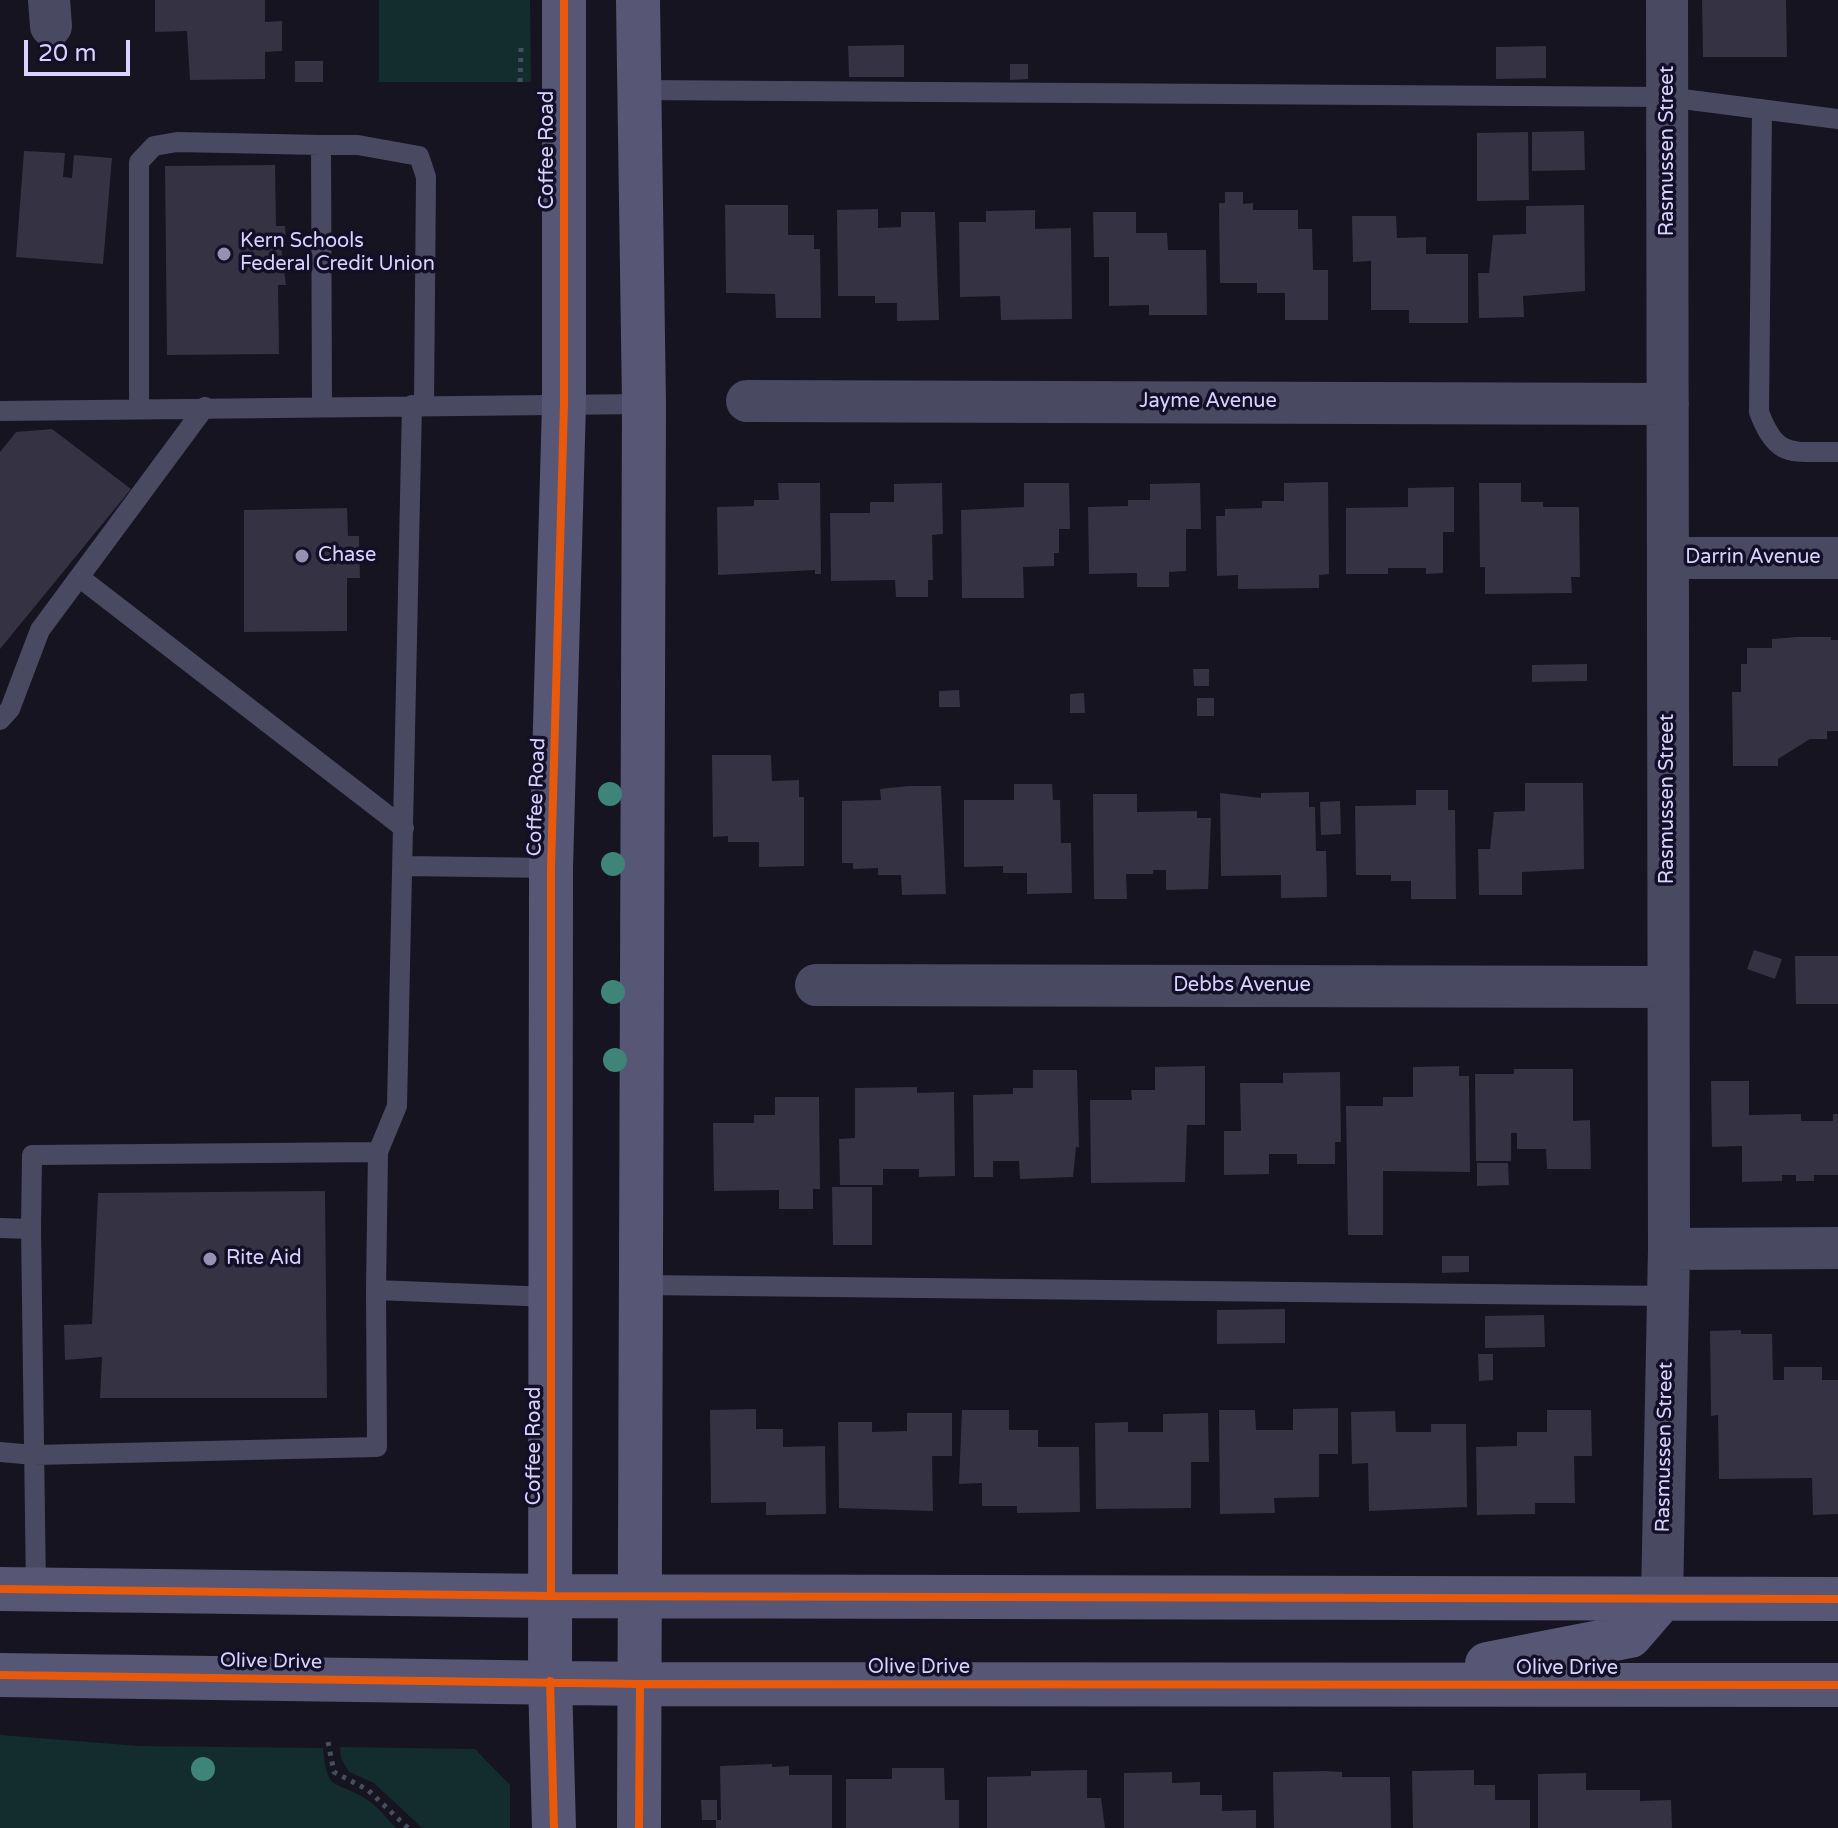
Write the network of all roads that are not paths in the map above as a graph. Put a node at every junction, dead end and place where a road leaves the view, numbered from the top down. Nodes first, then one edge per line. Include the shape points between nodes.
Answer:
1 (564, 0) edge
2 (638, 0) edge
3 (1667, 0) edge
4 (639, 90) junction
5 (1667, 97) junction
6 (1762, 109) junction
7 (1838, 119) edge
8 (321, 145) junction
9 (747, 401) dead end
10 (564, 404) junction
11 (644, 404) junction
12 (1668, 404) junction
13 (418, 405) junction
14 (322, 406) junction
15 (205, 407) junction
16 (139, 408) junction
17 (0, 411) edge
18 (1838, 452) edge
19 (1668, 558) junction
20 (1838, 558) edge
21 (79, 577) junction
22 (0, 720) edge
23 (404, 828) junction
24 (403, 866) junction
25 (551, 868) junction
26 (816, 985) dead end
27 (1668, 987) junction
28 (378, 1152) junction
29 (0, 1228) edge
30 (31, 1229) junction
31 (1838, 1248) edge
32 (1669, 1249) junction
33 (641, 1285) junction
34 (376, 1290) junction
35 (1668, 1296) junction
36 (551, 1297) junction
37 (0, 1452) edge
38 (34, 1455) junction
39 (18, 1589) edge
40 (551, 1596) junction
41 (639, 1596) junction
42 (1662, 1599) junction
43 (1838, 1599) edge
44 (0, 1675) edge
45 (550, 1681) junction
46 (640, 1684) junction
47 (1378, 1684) junction
48 (1838, 1685) edge
49 (554, 1828) edge
50 (639, 1828) edge

1 - 10 main road, Coffee Road
2 - 4 main road
3 - 5 street, Rasmussen Street
4 - 5 lane
4 - 11 main road
5 - 6 lane
5 - 12 street, Rasmussen Street
6 - 7 lane
6 - 18 lane via 1759,412 1769,438 1788,451
8 - 13 lane via 358,145 419,156 426,177
8 - 14 lane
8 - 16 lane via 177,142 154,146 139,162
9 - 12 street, Jayme Avenue
10 - 11 lane
10 - 13 lane
10 - 25 main road, Coffee Road
11 - 33 main road
12 - 19 street, Rasmussen Street
13 - 14 lane
13 - 23 lane
14 - 15 lane
15 - 16 lane
15 - 21 lane
16 - 17 lane
19 - 20 street, Darrin Avenue
19 - 27 street, Rasmussen Street
21 - 22 lane via 40,630 10,709
21 - 23 lane
23 - 24 lane
24 - 25 lane
24 - 28 lane via 397,1106
25 - 36 main road, Coffee Road
26 - 27 street, Debbs Avenue
27 - 32 street, Rasmussen Street
28 - 30 lane via 32,1155
28 - 34 lane
29 - 30 lane
30 - 38 lane
31 - 32 street
32 - 35 street, Rasmussen Street
33 - 35 lane
33 - 41 main road
34 - 36 lane
34 - 38 lane via 377,1447
35 - 42 street, Rasmussen Street
36 - 40 main road, Coffee Road
37 - 38 lane
38 - 39 lane
39 - 40 main road
40 - 41 main road
40 - 45 main road, Coffee Road
41 - 42 main road
41 - 46 main road
42 - 43 main road
42 - 47 main road via 1630,1636
44 - 45 main road, Olive Drive
45 - 46 main road, Olive Drive
45 - 49 main road, Coffee Road
46 - 47 main road, Olive Drive
46 - 50 main road
47 - 48 main road, Olive Drive

